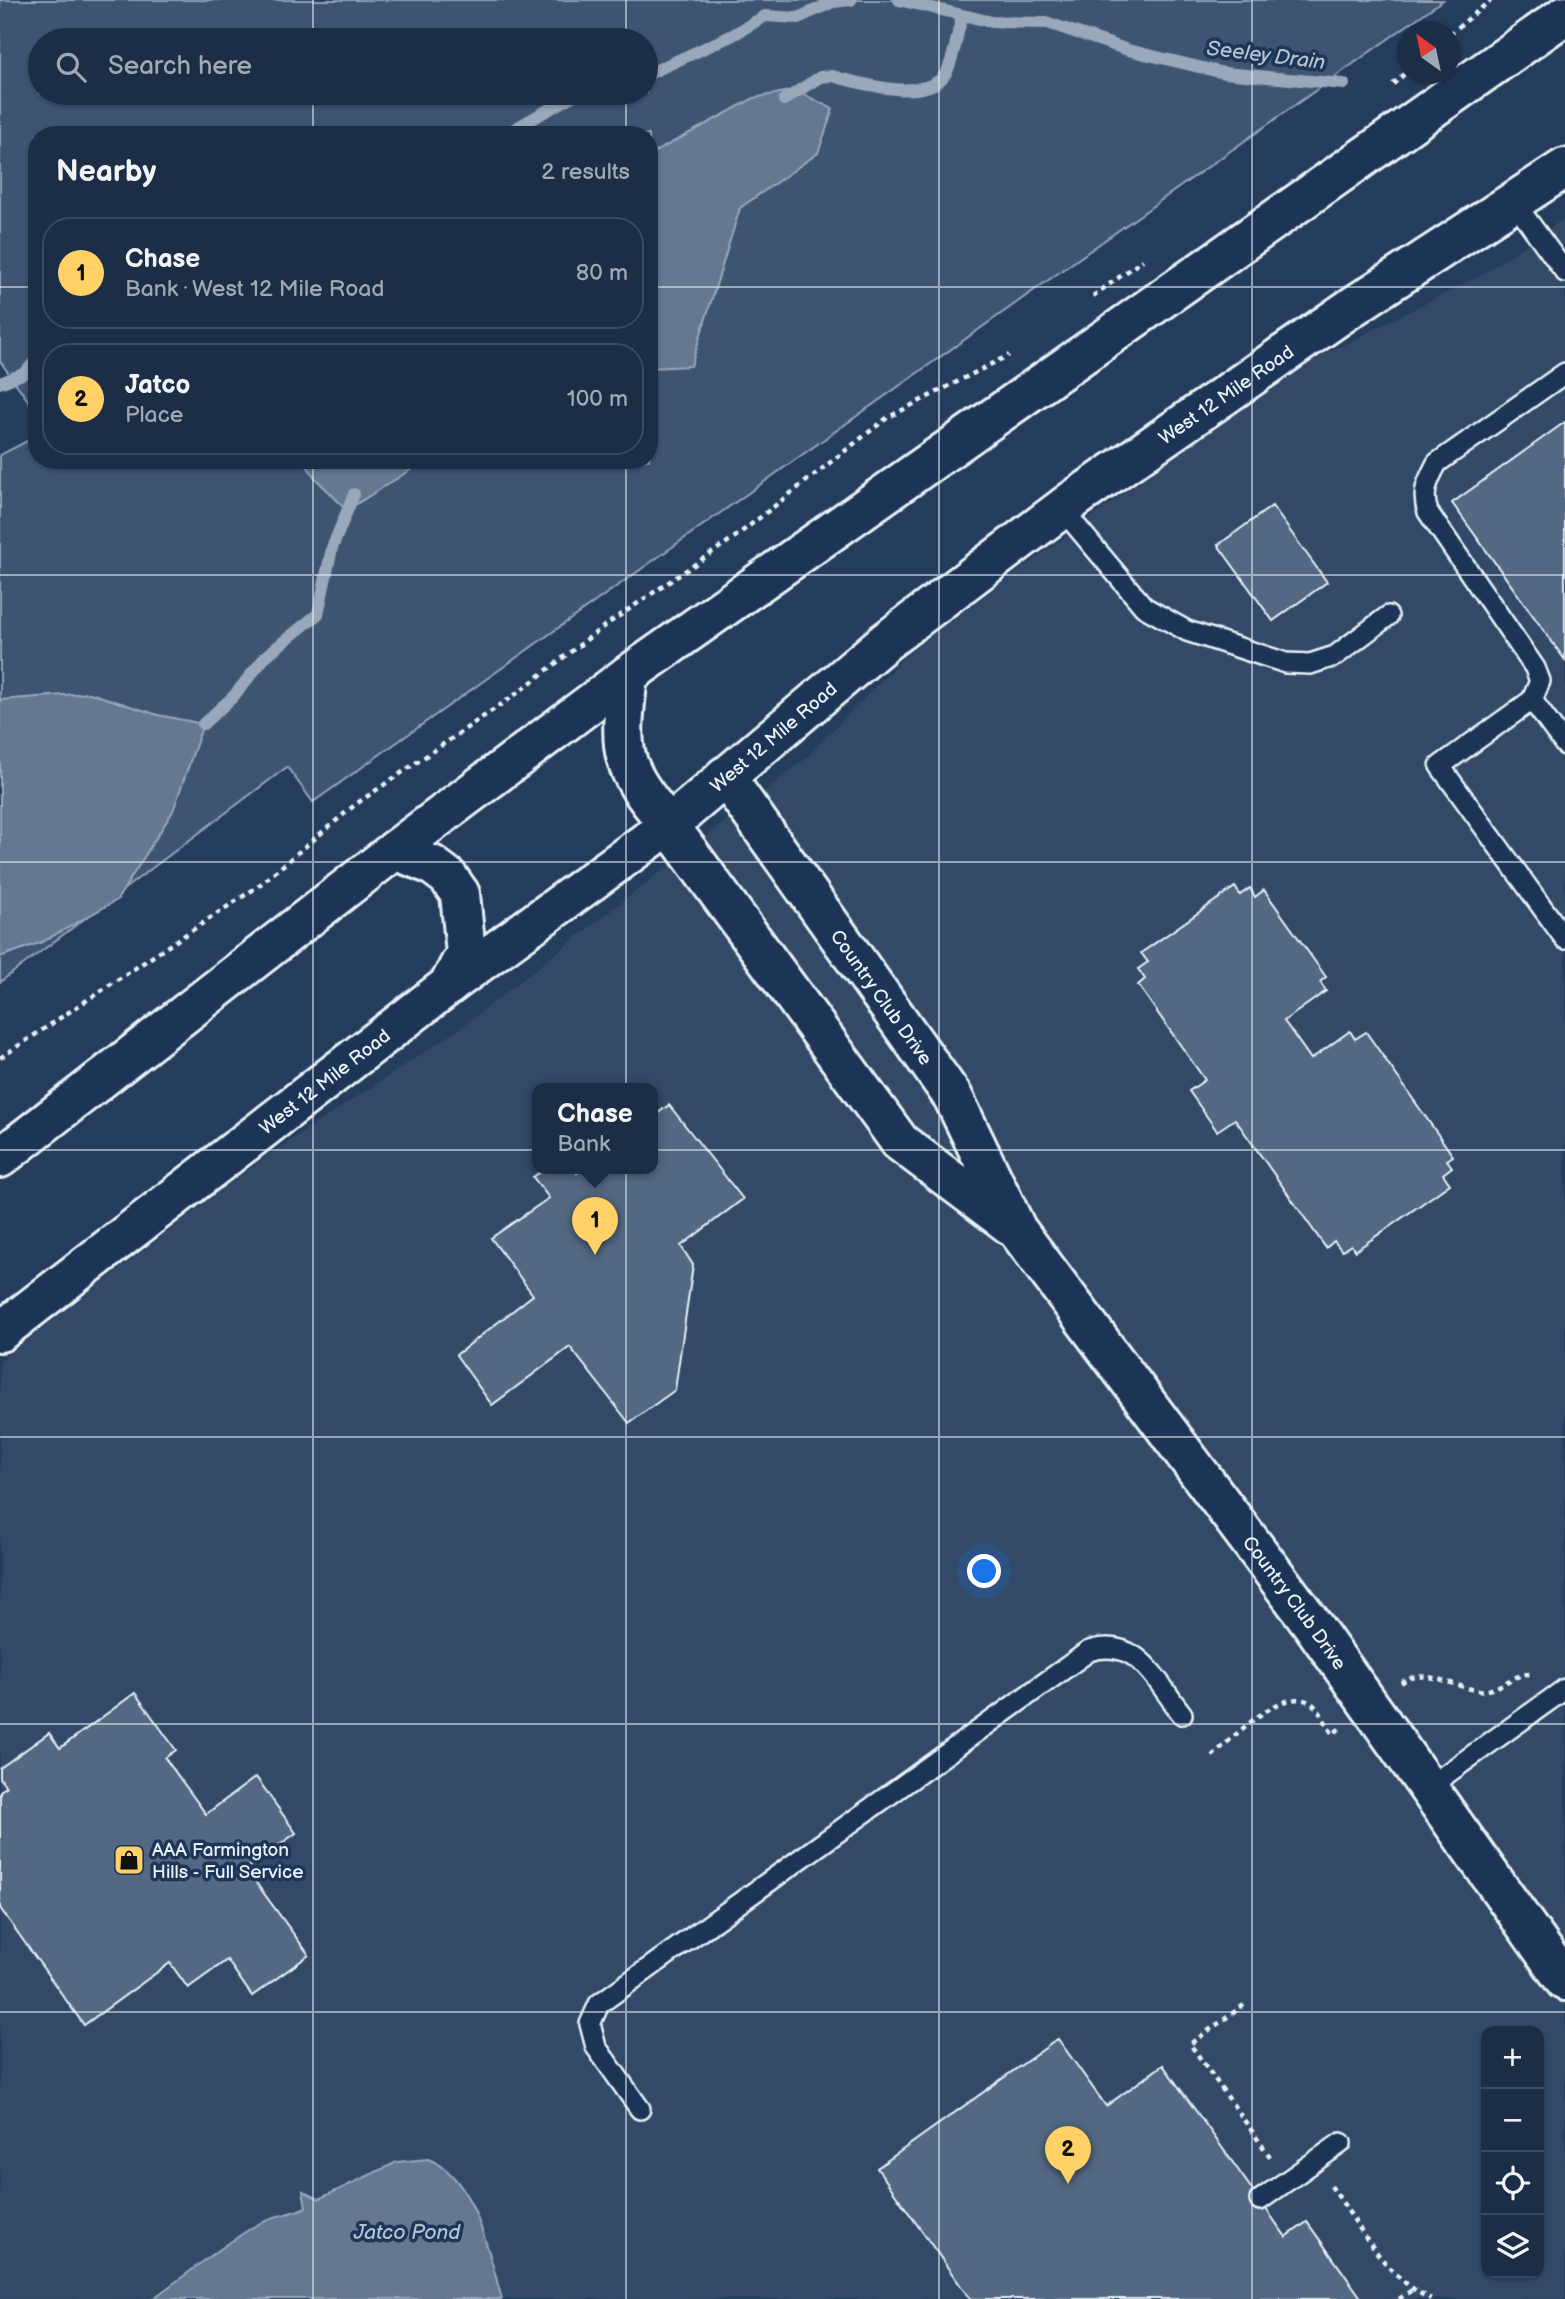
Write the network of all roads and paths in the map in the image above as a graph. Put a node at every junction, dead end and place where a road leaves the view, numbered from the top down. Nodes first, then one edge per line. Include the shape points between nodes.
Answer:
1 (1492, 0) edge
2 (1565, 15) edge
3 (1460, 26) edge
4 (1397, 81) edge
5 (1383, 93) dead end
6 (1565, 168) edge
7 (1514, 202) junction
8 (1149, 256) dead end
9 (1565, 272) edge
10 (1084, 303) dead end
11 (1014, 352) dead end
12 (1565, 373) edge
13 (1062, 509) junction
14 (1388, 616) dead end
15 (628, 676) junction
16 (1532, 700) junction
17 (1565, 745) edge
18 (725, 776) junction
19 (669, 825) junction
20 (395, 850) junction
21 (1565, 939) edge
22 (449, 985) junction
23 (0, 1058) edge
24 (0, 1158) edge
25 (1017, 1230) junction
26 (0, 1332) edge
27 (1543, 1676) dead end
28 (1397, 1687) dead end
29 (1565, 1689) edge
30 (1182, 1714) dead end
31 (1341, 1728) dead end
32 (1212, 1756) dead end
33 (1427, 1788) junction
34 (1565, 1981) edge
35 (1244, 2005) dead end
36 (640, 2109) dead end
37 (1341, 2143) dead end
38 (1314, 2162) junction
39 (1287, 2181) junction
40 (1260, 2200) dead end
41 (1412, 2290) junction
42 (1399, 2299) edge
43 (1431, 2299) edge

1 - 3 path
2 - 15 main road
4 - 5 path
6 - 7 main road, West 12 Mile Road
7 - 9 lane
7 - 13 main road, West 12 Mile Road via 1352,307
8 - 10 path
11 - 23 path via 887,418 735,537 356,804 257,887
12 - 16 lane via 1437,463 1426,484 1424,501 1535,668 1540,681
13 - 14 lane via 1144,607 1187,631 1286,663 1310,664 1335,656
13 - 18 main road, West 12 Mile Road via 885,642
15 - 19 main road, Country Club Drive via 622,724 625,762 641,792
15 - 20 main road
16 - 17 lane
16 - 21 lane via 1440,766
18 - 19 main road, West 12 Mile Road
18 - 25 main road, Country Club Drive via 953,1097
19 - 22 main road, West 12 Mile Road
19 - 25 main road, Country Club Drive via 900,1142
20 - 22 main road via 432,865 460,894 466,953
20 - 24 main road
22 - 26 main road, West 12 Mile Road
25 - 33 main road, Country Club Drive via 1309,1620
27 - 28 path via 1516,1675 1494,1690 1478,1691 1420,1675
29 - 33 lane
30 - 36 lane via 1124,1648 1107,1645 1088,1651 622,1987 600,2004 590,2024 596,2047
31 - 32 path via 1333,1734 1319,1710 1300,1699 1288,1699 1270,1707
33 - 34 main road, Country Club Drive
35 - 39 path via 1190,2044
37 - 38 lane
38 - 39 lane
38 - 41 path via 1394,2274
39 - 40 lane
41 - 42 path
41 - 43 path

